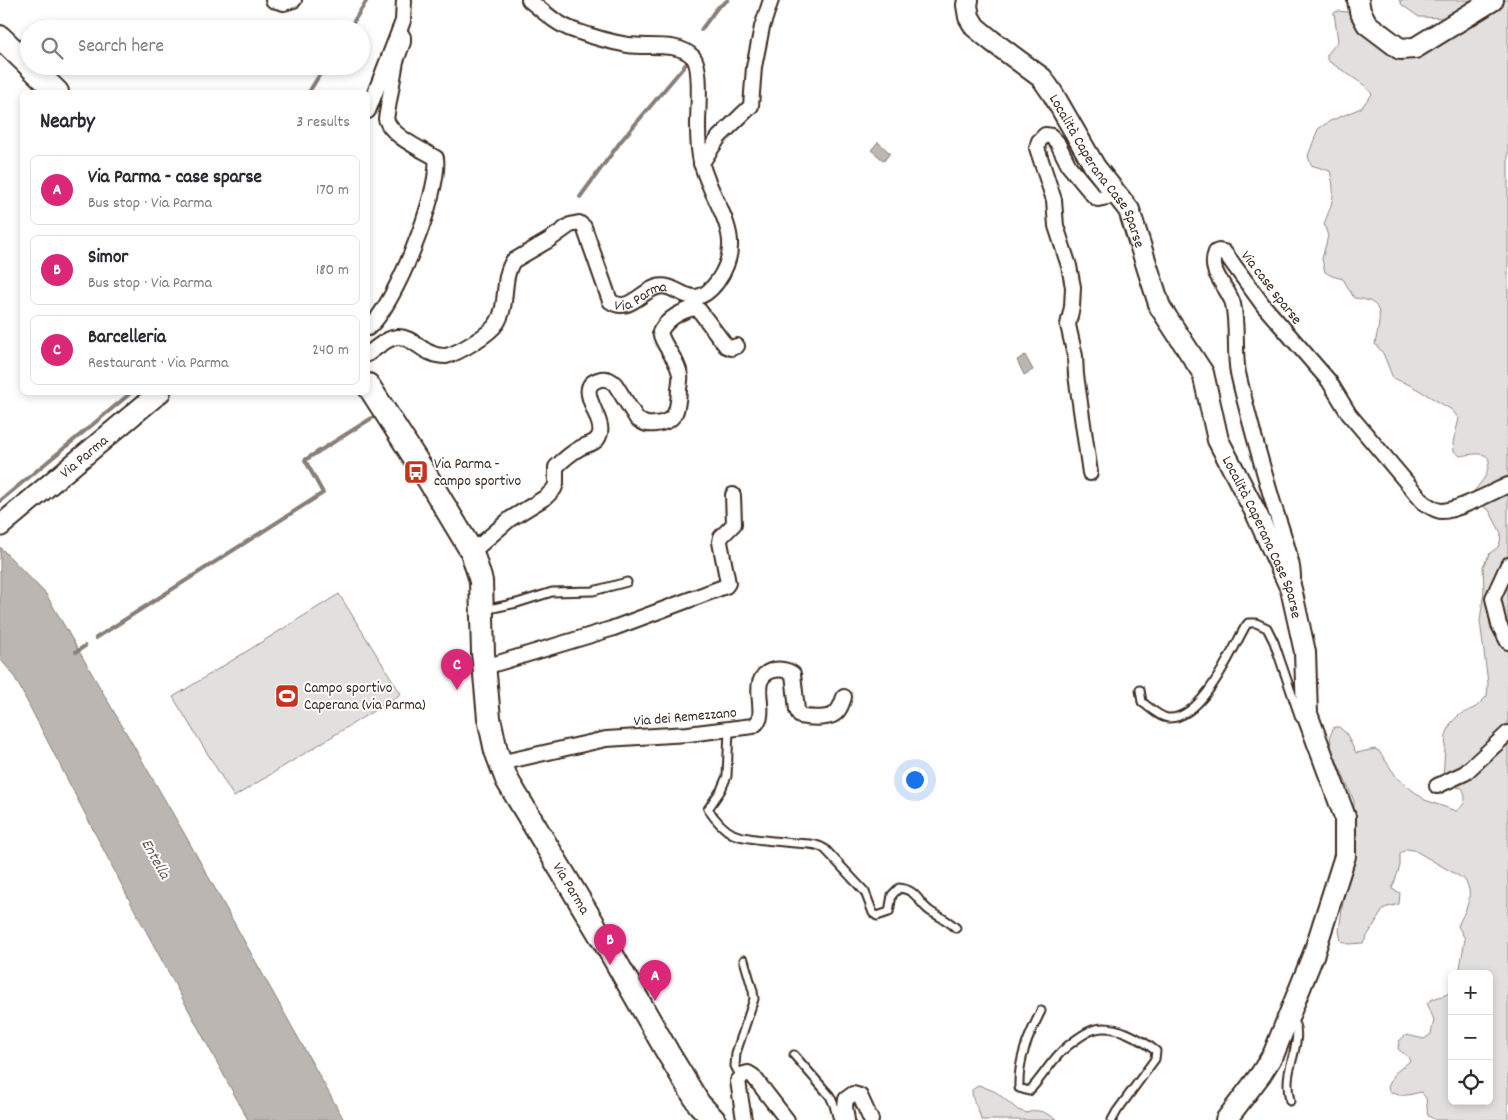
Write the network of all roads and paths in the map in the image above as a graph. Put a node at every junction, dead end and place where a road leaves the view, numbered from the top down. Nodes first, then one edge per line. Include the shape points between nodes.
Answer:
1 (273, 0) edge
2 (294, 0) edge
3 (404, 0) edge
4 (529, 0) edge
5 (771, 0) edge
6 (968, 0) edge
7 (1358, 0) edge
8 (1493, 0) edge
9 (399, 31) junction
10 (0, 37) edge
11 (20, 57) edge
12 (39, 75) edge
13 (55, 90) edge
14 (370, 106) edge
15 (701, 164) junction
16 (1115, 192) junction
17 (370, 326) edge
18 (737, 346) dead end
19 (370, 353) edge
20 (370, 388) edge
21 (156, 395) edge
22 (1090, 473) dead end
23 (1508, 485) edge
24 (733, 495) dead end
25 (3, 524) edge
26 (472, 552) junction
27 (1508, 565) edge
28 (627, 582) dead end
29 (1291, 589) junction
30 (482, 611) junction
31 (1508, 642) edge
32 (485, 667) junction
33 (1140, 690) dead end
34 (844, 697) dead end
35 (729, 730) junction
36 (1314, 731) junction
37 (1508, 733) edge
38 (500, 763) junction
39 (1437, 786) dead end
40 (956, 928) dead end
41 (744, 960) dead end
42 (1041, 1011) dead end
43 (1288, 1018) junction
44 (794, 1055) dead end
45 (741, 1077) junction
46 (1290, 1101) dead end
47 (714, 1120) edge
48 (744, 1120) edge
49 (787, 1120) edge
50 (838, 1120) edge
51 (847, 1120) edge
52 (871, 1120) edge
53 (1112, 1120) edge
54 (1226, 1120) edge

1 - 2 street via 284,3
3 - 9 street
4 - 15 street, Via Parma via 573,30 628,45 684,49 695,58
5 - 15 street via 754,67 751,106 719,137
6 - 16 street, Località Caperana Case Sparse via 969,17 975,27 1042,78 1095,167
7 - 8 street via 1367,24 1400,49 1415,48
9 - 14 street
9 - 17 street via 403,42 396,61 386,119 388,126 405,140 436,158 438,168 405,272 380,316
10 - 11 main road
12 - 13 main road
15 - 19 street, Via Parma via 728,226 732,246 727,264 716,282 701,296 691,298 657,287 629,303 616,306 610,301 587,233 579,223 570,225 513,261 506,279 502,312 496,324 479,339 444,356 432,354 405,338 397,337
16 - 22 street via 1098,199 1069,166 1051,136 1045,135 1039,141 1038,148 1054,200 1056,226 1073,287 1068,325
16 - 29 street, Località Caperana Case Sparse via 1129,210 1160,307 1203,373 1218,440
18 - 26 street, Via Parma via 726,346 695,308 672,318 660,332 680,374 675,415 666,423 642,423 616,384 602,379 594,383 588,398 599,420 599,438 556,467 556,484 546,497 510,519
20 - 26 main road, Via Parma
21 - 25 street, Via Parma
23 - 29 street, Via case sparse via 1442,511 1424,502 1349,414 1329,381 1263,306 1224,252 1216,252 1213,264 1233,304 1238,371 1292,566 1294,584
24 - 32 street via 734,524 720,542 726,586 611,629
26 - 30 main road, Via Parma via 481,581
27 - 31 street via 1493,598 1499,625
28 - 30 lane via 593,591 552,592
29 - 36 street, Località Caperana Case Sparse via 1305,652 1307,714
30 - 32 main road, Via Parma
32 - 38 main road, Via Parma via 489,718
33 - 36 lane via 1142,702 1162,716 1183,714 1205,696 1248,623 1256,623 1266,628 1274,642 1300,718 1308,730
34 - 35 street, Via dei Remezzano via 834,714 800,716 793,674 788,670 773,670 759,684 760,716 757,723
35 - 38 street, Via dei Remezzano via 606,739
35 - 40 lane via 727,776 708,809 725,829 743,836 820,845 865,892 877,916 889,912 892,895 899,888 906,889 914,893 931,913
36 - 43 street, Località Caperana Case Sparse via 1346,817 1345,856 1314,953
37 - 39 street via 1465,773
38 - 47 main road, Via Parma via 668,1053
41 - 45 lane via 754,999 736,1053 735,1066
42 - 53 lane via 1021,1058 1019,1088 1029,1091 1061,1051 1096,1029 1116,1029 1156,1051 1155,1059
43 - 46 lane via 1296,1027 1288,1084
43 - 54 street, Località Caperana Case Sparse via 1261,1074
44 - 50 lane via 830,1096
45 - 48 street via 738,1090
45 - 49 street via 748,1073 753,1076
51 - 52 street via 846,1099 852,1094 860,1096

